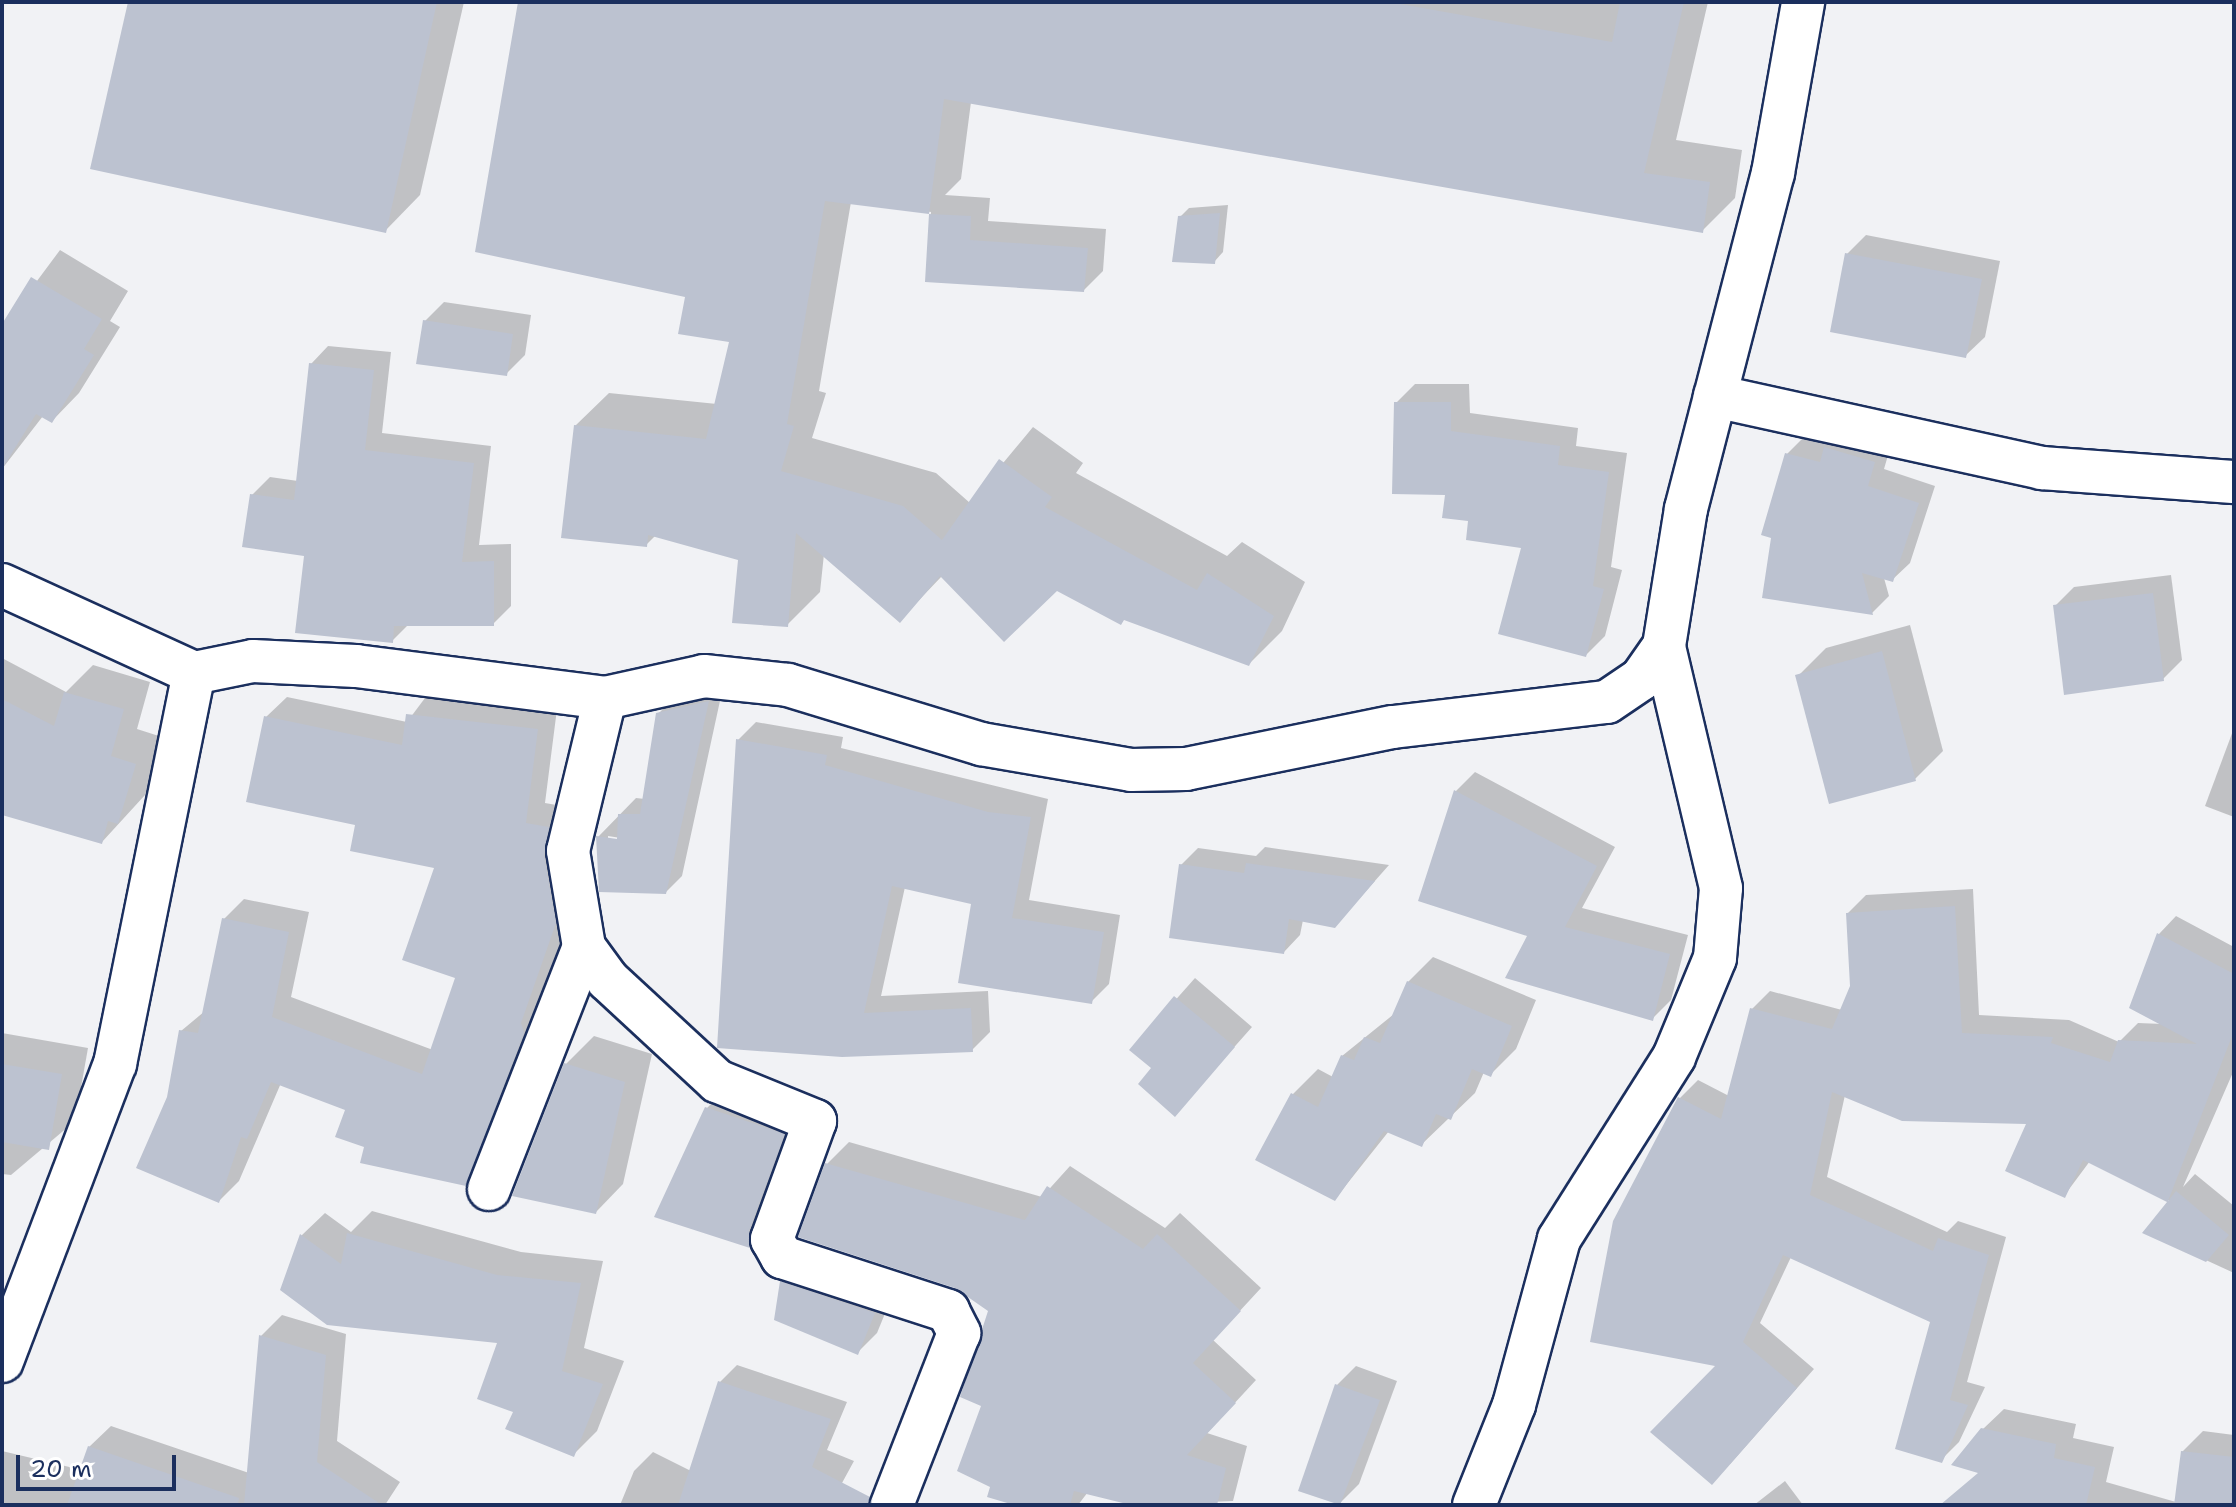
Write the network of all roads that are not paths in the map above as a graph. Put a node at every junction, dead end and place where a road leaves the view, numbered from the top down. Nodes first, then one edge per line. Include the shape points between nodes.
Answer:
1 (1803, 2) edge
2 (1715, 396) junction
3 (2234, 482) edge
4 (2, 585) edge
5 (1664, 646) junction
6 (194, 673) junction
7 (605, 698) junction
8 (584, 947) junction
9 (489, 1189) dead end
10 (2, 1361) edge
11 (892, 1505) edge
12 (1474, 1505) edge

1 - 2 street via 1773,173
2 - 3 street via 2042,468
2 - 5 street via 1686,509
4 - 6 street
5 - 7 street via 1641,679 1607,702 1393,727 1186,769 1059,763 851,710 788,685 704,676
5 - 12 street via 1721,888 1715,958 1674,1057 1559,1239 1514,1405
6 - 7 street via 253,661 356,666
6 - 10 street via 115,1064
7 - 8 street via 568,851
8 - 9 street
8 - 11 street via 608,980 717,1081 815,1121 772,1239 782,1257 948,1311 959,1333

